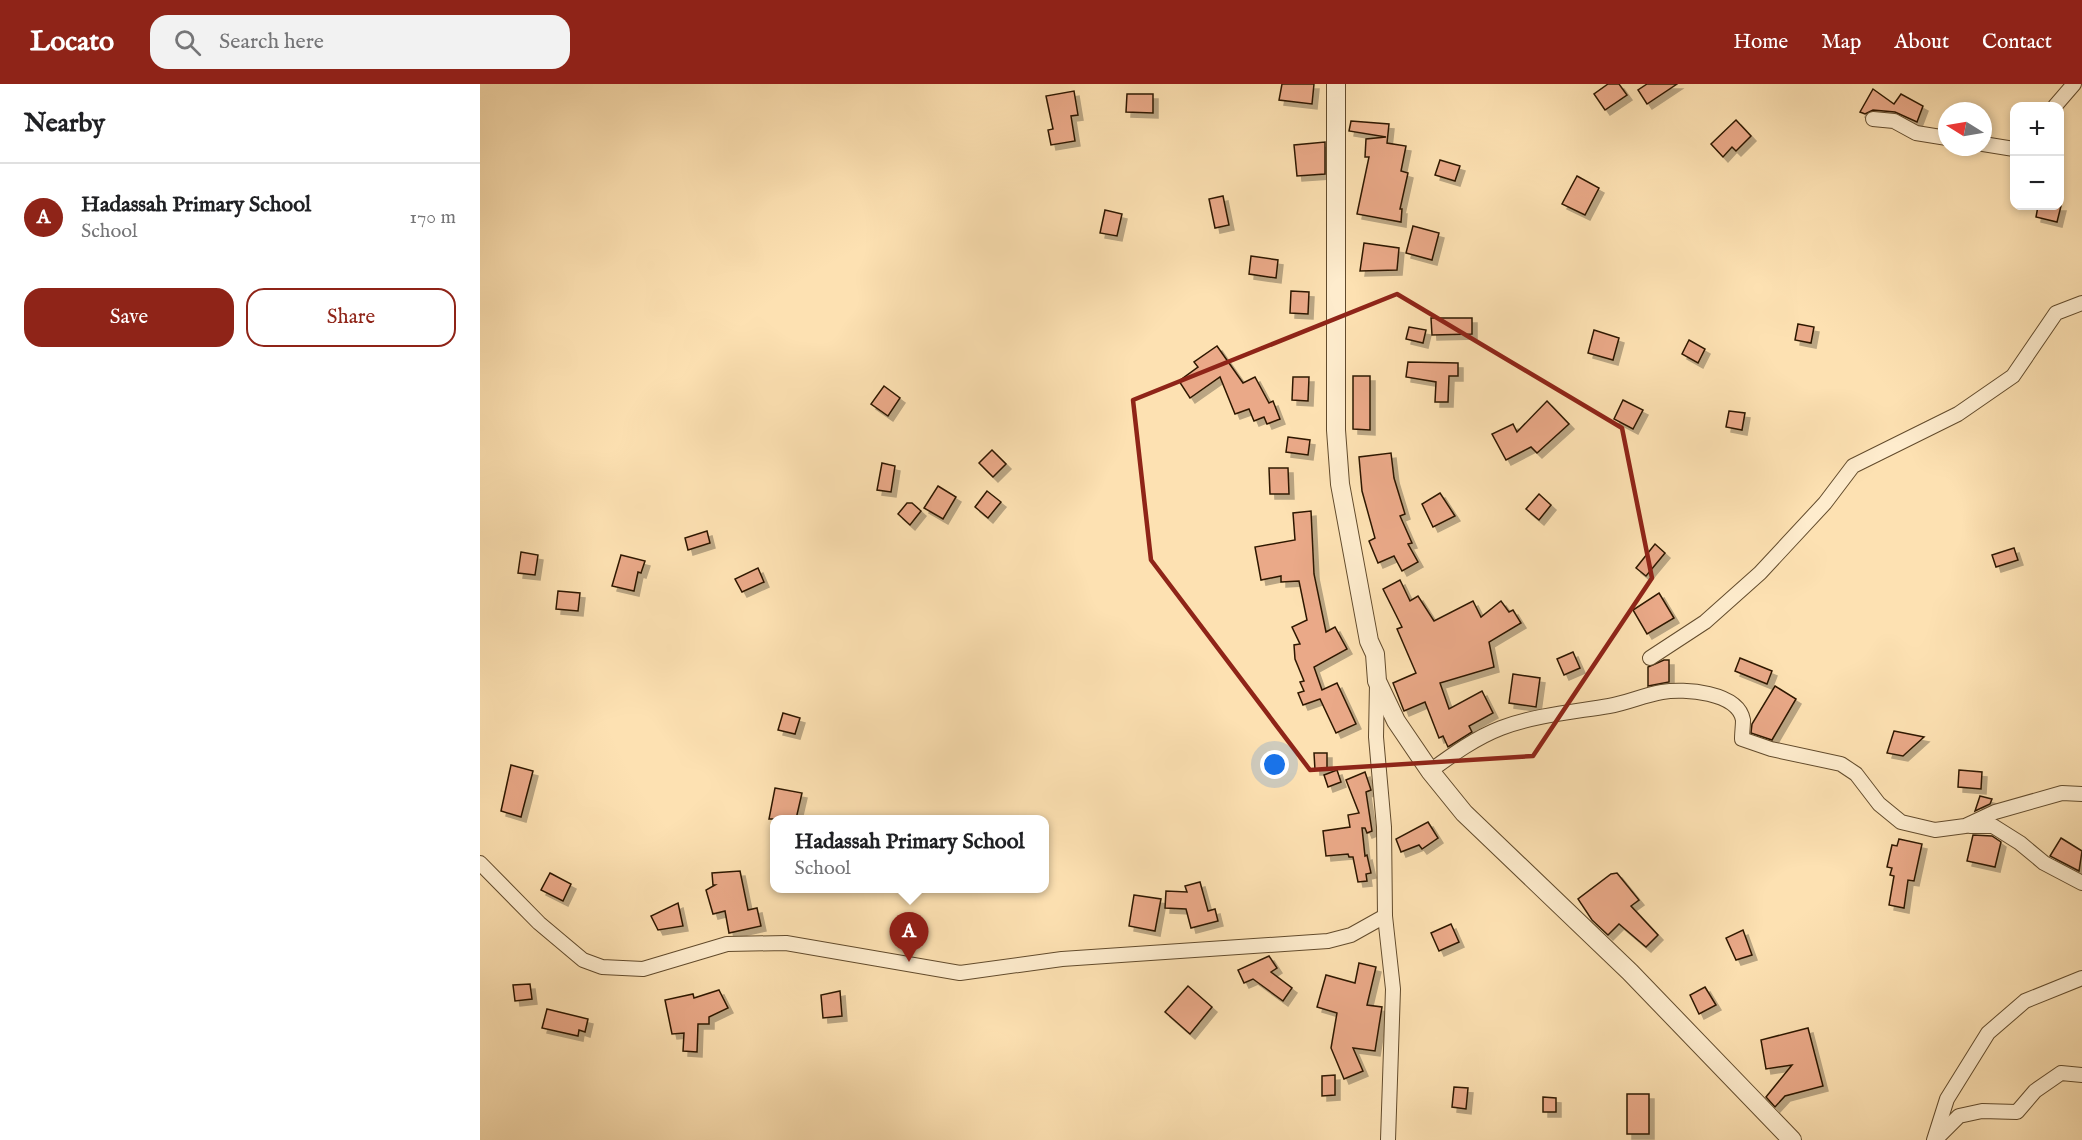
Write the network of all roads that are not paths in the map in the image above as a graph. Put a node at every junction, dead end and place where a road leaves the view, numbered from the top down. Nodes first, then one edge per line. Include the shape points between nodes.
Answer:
1 (1336, 84) edge
2 (2074, 84) edge
3 (2058, 102) edge
4 (1873, 119) dead end
5 (1938, 137) edge
6 (1992, 145) edge
7 (2010, 147) edge
8 (2082, 303) edge
9 (1650, 658) dead end
10 (1377, 681) junction
11 (1430, 771) junction
12 (2082, 794) edge
13 (1965, 826) junction
14 (480, 863) edge
15 (2082, 883) edge
16 (1385, 916) junction
17 (2082, 978) edge
18 (2082, 1075) edge
19 (1935, 1139) edge
20 (1388, 1140) edge
21 (1792, 1140) edge

1 - 10 street via 1336,430 1340,484 1369,641 1375,654
2 - 3 street
4 - 5 street via 1894,121 1916,133
6 - 7 street
8 - 9 street via 2055,313 2013,376 1958,414 1852,466 1760,573 1705,622
10 - 11 street via 1396,721
10 - 16 street
11 - 13 street via 1498,729 1532,717 1617,705 1683,690 1716,694 1735,706 1743,718 1742,739 1841,764 1856,774 1879,804 1901,822 1935,830
11 - 21 street via 1464,813 1630,972
12 - 13 street via 2062,793 1995,812
13 - 15 street via 1993,826 2044,863
14 - 16 street via 539,923 583,960 620,970 643,969 727,944 786,943 960,973 978,972 1062,959 1328,941 1351,935
16 - 20 street via 1393,989
17 - 19 street via 2025,1001 1988,1033 1947,1099
18 - 19 street via 2061,1073 2035,1091 2016,1112 1959,1116

